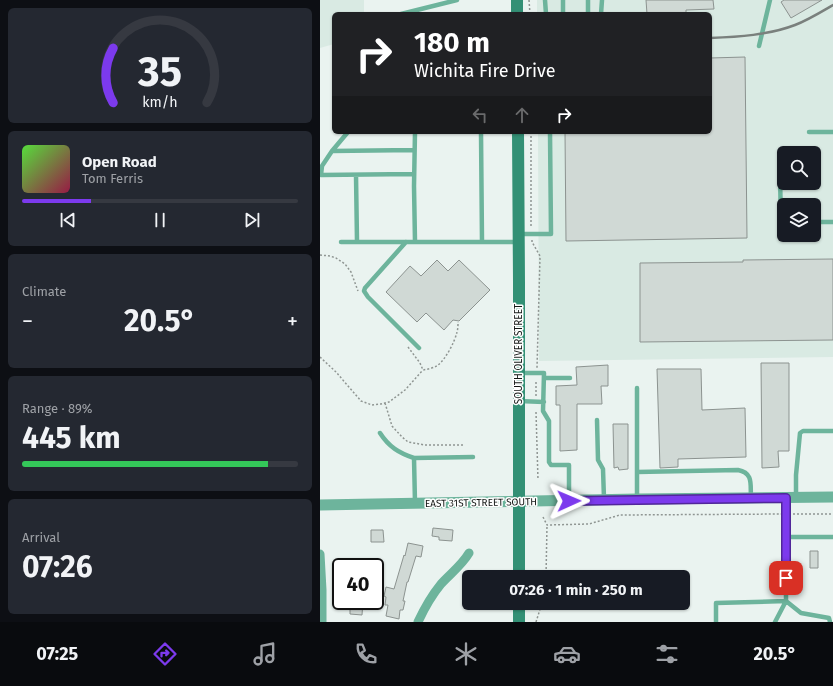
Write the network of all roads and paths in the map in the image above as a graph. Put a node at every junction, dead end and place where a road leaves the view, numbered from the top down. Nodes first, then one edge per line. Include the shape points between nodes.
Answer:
1 (457, 0) edge
2 (517, 0) edge
3 (530, 0) edge
4 (545, 0) edge
5 (563, 0) edge
6 (588, 0) edge
7 (602, 0) edge
8 (770, 0) edge
9 (409, 12) edge
10 (518, 12) edge
11 (530, 12) edge
12 (546, 12) edge
13 (563, 12) edge
14 (588, 12) edge
15 (601, 12) edge
16 (759, 46) dead end
17 (809, 132) dead end
18 (833, 132) edge
19 (346, 134) edge
20 (414, 134) edge
21 (481, 134) edge
22 (518, 134) edge
23 (531, 134) edge
24 (550, 134) edge
25 (332, 150) junction
26 (414, 150) junction
27 (414, 174) junction
28 (356, 175) junction
29 (821, 222) edge
30 (833, 222) edge
31 (532, 234) junction
32 (519, 238) junction
33 (341, 242) dead end
34 (357, 242) junction
35 (406, 242) junction
36 (415, 242) junction
37 (482, 242) junction
38 (419, 348) dead end
39 (320, 357) edge
40 (423, 370) dead end
41 (519, 373) junction
42 (536, 373) junction
43 (544, 378) junction
44 (570, 378) dead end
45 (637, 388) dead end
46 (519, 402) junction
47 (536, 402) junction
48 (544, 402) junction
49 (385, 403) junction
50 (597, 420) dead end
51 (833, 431) edge
52 (380, 433) dead end
53 (465, 445) dead end
54 (473, 457) dead end
55 (414, 458) junction
56 (637, 472) junction
57 (538, 480) dead end
58 (751, 498) junction
59 (791, 498) junction
60 (833, 498) edge
61 (604, 500) junction
62 (637, 500) junction
63 (569, 501) junction
64 (519, 502) junction
65 (415, 504) junction
66 (320, 505) edge
67 (786, 514) junction
68 (833, 514) edge
69 (543, 517) dead end
70 (547, 525) junction
71 (786, 537) junction
72 (833, 537) edge
73 (469, 553) dead end
74 (320, 554) edge
75 (519, 570) edge
76 (546, 570) edge
77 (786, 601) junction
78 (519, 610) edge
79 (540, 610) edge
80 (322, 622) edge
81 (418, 622) edge
82 (519, 622) edge
83 (536, 622) edge
84 (716, 622) edge
85 (775, 622) edge
86 (830, 622) edge

1 - 9 lane
2 - 10 main road
3 - 11 path
4 - 12 lane
5 - 13 lane
6 - 14 lane
7 - 15 lane
8 - 16 lane
17 - 18 lane
19 - 25 lane
20 - 26 lane
21 - 37 lane
22 - 32 main road, SOUTH OLIVER STREET
23 - 31 path
24 - 31 lane via 550,234
25 - 26 lane
25 - 28 lane via 322,166 321,175
26 - 27 lane
27 - 28 lane
27 - 36 lane
28 - 34 lane
29 - 30 lane
31 - 32 lane
31 - 42 path via 532,242 540,256
32 - 37 lane
32 - 41 main road, SOUTH OLIVER STREET
33 - 34 lane
34 - 35 lane
35 - 36 lane
35 - 38 lane via 364,291
36 - 37 lane
39 - 49 path via 361,401 372,405
40 - 49 path via 404,390
41 - 42 lane
41 - 46 main road, SOUTH OLIVER STREET
42 - 43 lane via 544,373
42 - 47 path
43 - 44 lane
43 - 48 lane
45 - 56 lane
46 - 47 lane
46 - 64 main road, SOUTH OLIVER STREET
47 - 48 lane
47 - 57 path
48 - 63 lane via 543,411 549,421 549,462 551,465 569,465
49 - 53 path via 392,426 408,442 425,446
50 - 61 lane via 598,460 603,469
51 - 59 lane via 800,433
52 - 55 lane via 391,446
54 - 55 lane
55 - 65 lane
56 - 58 lane via 743,471 750,478
56 - 62 lane
58 - 59 street, EAST 31ST STREET SOUTH
58 - 62 street, EAST 31ST STREET SOUTH
59 - 60 street, EAST 31ST STREET SOUTH
59 - 67 lane
61 - 62 street, EAST 31ST STREET SOUTH
61 - 63 street, EAST 31ST STREET SOUTH
63 - 64 street, EAST 31ST STREET SOUTH
64 - 65 street, EAST 31ST STREET SOUTH
64 - 75 main road, SOUTH OLIVER STREET
65 - 66 street, EAST 31ST STREET SOUTH
67 - 68 path
67 - 70 path via 620,516 589,524
67 - 71 lane
69 - 70 path
70 - 76 path
71 - 72 lane
71 - 77 lane
73 - 81 street via 441,584
74 - 80 street
77 - 84 lane via 716,603
77 - 85 lane
77 - 86 lane via 801,613 829,618
78 - 82 main road
79 - 83 path

